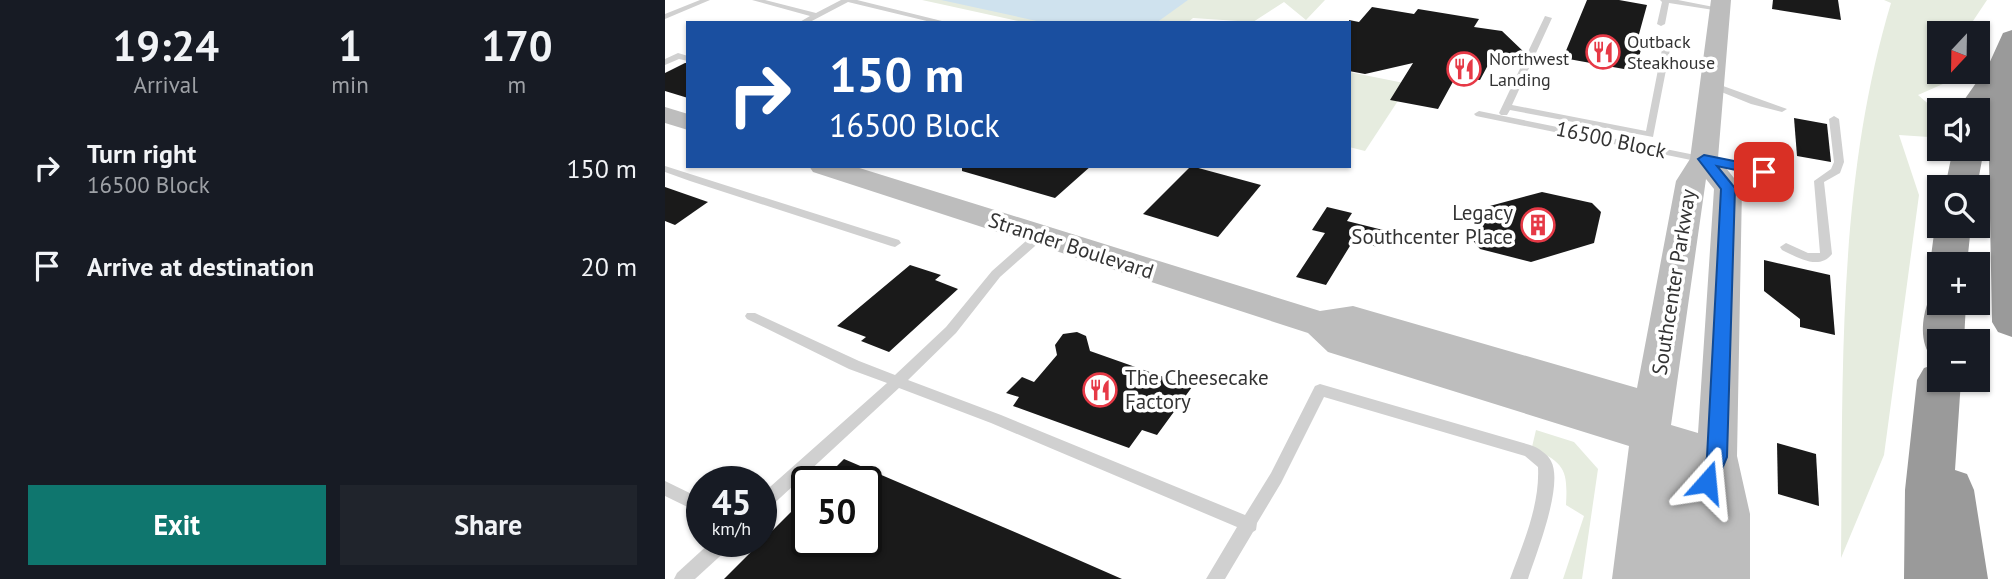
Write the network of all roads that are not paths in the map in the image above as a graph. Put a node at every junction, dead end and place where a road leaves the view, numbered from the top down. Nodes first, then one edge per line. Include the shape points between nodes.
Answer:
1 (706, 0) edge
2 (756, 0) edge
3 (847, 0) edge
4 (1665, 0) edge
5 (1720, 4) edge
6 (816, 15) junction
7 (665, 17) edge
8 (1548, 18) dead end
9 (806, 21) edge
10 (937, 21) edge
11 (1661, 23) dead end
12 (1668, 39) dead end
13 (2007, 52) edge
14 (686, 58) edge
15 (665, 62) edge
16 (1712, 85) junction
17 (1979, 98) edge
18 (1508, 107) junction
19 (1782, 110) dead end
20 (1479, 114) dead end
21 (1502, 118) junction
22 (1835, 119) dead end
23 (1704, 159) junction
24 (829, 168) edge
25 (665, 169) edge
26 (1784, 176) dead end
27 (1685, 212) junction
28 (1039, 236) junction
29 (895, 243) dead end
30 (1786, 247) dead end
31 (1724, 293) junction
32 (751, 316) dead end
33 (2012, 322) edge
34 (897, 382) junction
35 (1938, 392) edge
36 (1942, 392) edge
37 (1676, 437) junction
38 (665, 488) edge
39 (777, 491) edge
40 (686, 499) edge
41 (1249, 525) junction
42 (707, 557) edge
43 (683, 579) edge
44 (1215, 579) edge
45 (1519, 579) edge
46 (1635, 579) edge
47 (1664, 579) edge
48 (1693, 579) edge
49 (1727, 579) edge
50 (1931, 579) edge
51 (1961, 579) edge

1 - 7 lane
2 - 6 lane
3 - 6 lane
3 - 10 lane
4 - 5 lane
4 - 11 lane
5 - 16 main road, Southcenter Parkway
6 - 9 lane
8 - 18 lane
12 - 18 lane via 1650,135
13 - 17 highway
13 - 33 highway
14 - 15 lane via 678,56
16 - 19 lane
16 - 23 main road, Southcenter Parkway
18 - 21 lane
20 - 21 lane, 16500 Block
21 - 23 lane, 16500 Block
22 - 30 lane via 1839,162 1836,171 1819,181 1826,254 1806,257
23 - 26 lane, 16500 Block
23 - 27 main road, Southcenter Parkway via 1690,181
23 - 31 main road, Southcenter Parkway via 1728,188
24 - 28 main road, Strander Boulevard
25 - 29 lane
27 - 31 main road via 1707,261 1706,281
27 - 37 main road, Southcenter Parkway
28 - 34 lane via 996,274 951,330
28 - 37 main road, Strander Boulevard via 1320,324 1341,342
31 - 37 main road, Southcenter Parkway
32 - 34 lane
34 - 39 lane
34 - 41 lane
35 - 50 highway via 1929,490
36 - 51 highway
37 - 46 main road, Southcenter Parkway
37 - 47 main road
37 - 48 main road, Southcenter Parkway via 1697,507
37 - 49 main road via 1728,514
38 - 40 lane
41 - 44 lane
41 - 45 lane via 1320,390 1530,451 1545,464 1548,478 1542,506
42 - 43 lane

